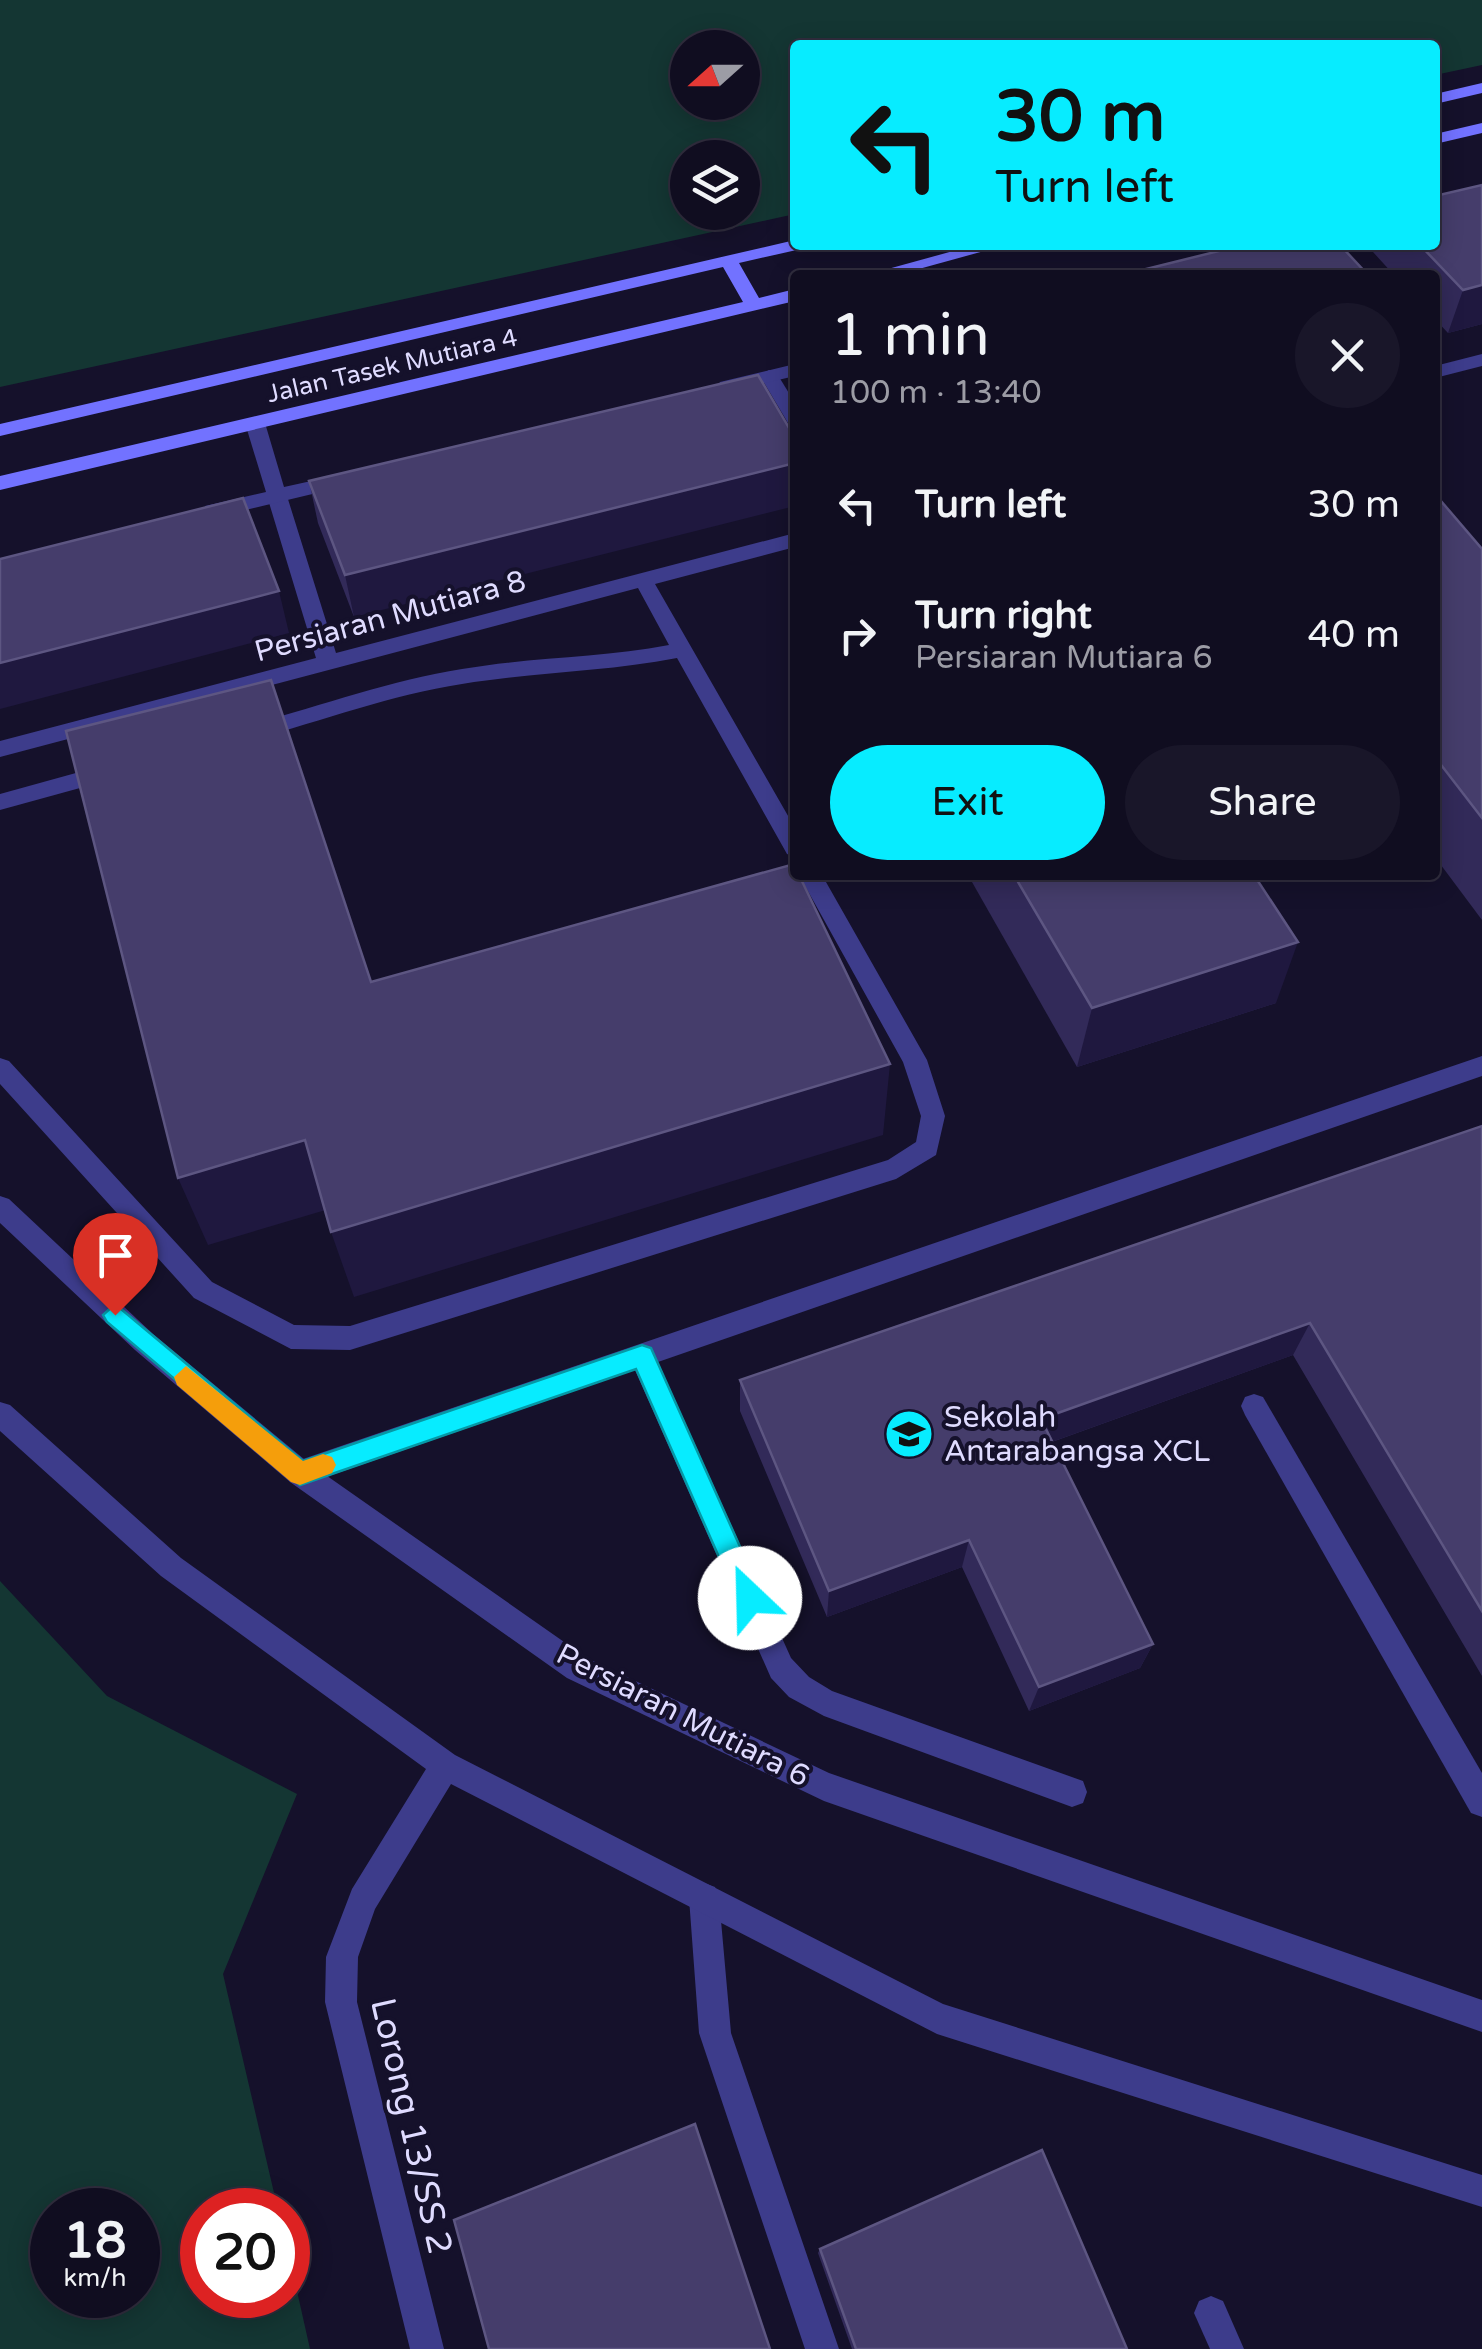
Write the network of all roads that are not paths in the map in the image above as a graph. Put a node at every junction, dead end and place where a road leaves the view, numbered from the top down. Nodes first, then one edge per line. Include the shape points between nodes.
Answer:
1 (1482, 88) edge
2 (1440, 97) edge
3 (1482, 128) edge
4 (1440, 138) edge
5 (790, 245) edge
6 (976, 250) edge
7 (728, 260) junction
8 (895, 270) edge
9 (790, 295) edge
10 (754, 304) junction
11 (1482, 360) edge
12 (790, 371) edge
13 (1440, 371) edge
14 (769, 376) junction
15 (712, 390) edge
16 (790, 412) edge
17 (255, 423) junction
18 (0, 430) edge
19 (371, 473) edge
20 (0, 483) edge
21 (277, 496) junction
22 (184, 517) edge
23 (790, 541) edge
24 (643, 580) junction
25 (682, 650) junction
26 (328, 663) junction
27 (238, 736) edge
28 (0, 750) edge
29 (129, 766) edge
30 (0, 802) edge
31 (790, 839) edge
32 (813, 880) edge
33 (1482, 1066) edge
34 (0, 1068) edge
35 (0, 1207) edge
36 (642, 1356) junction
37 (1254, 1406) dead end
38 (0, 1414) edge
39 (300, 1474) junction
40 (445, 1765) junction
41 (1072, 1792) dead end
42 (1482, 1802) edge
43 (704, 1898) junction
44 (1482, 2016) edge
45 (1482, 2191) edge
46 (1210, 2312) dead end
47 (427, 2349) edge
48 (822, 2349) edge
49 (1227, 2349) edge

1 - 2 street
3 - 4 street
5 - 7 street, Jalan Tasek Mutiara 4
6 - 8 street
7 - 10 street
7 - 18 street, Jalan Tasek Mutiara 4
9 - 10 street, Jalan Tasek Mutiara 4
10 - 17 street, Jalan Tasek Mutiara 4
11 - 13 street
12 - 14 street
14 - 15 street
14 - 16 street
17 - 20 street, Jalan Tasek Mutiara 4
17 - 21 street
19 - 21 street
21 - 22 street
21 - 26 street
23 - 24 street, Persiaran Mutiara 8
24 - 25 street
24 - 26 street, Persiaran Mutiara 8
25 - 27 street via 606,664 456,676
25 - 31 street
26 - 28 street, Persiaran Mutiara 8
29 - 30 street
32 - 34 street via 915,1060 933,1116 927,1148 896,1168 350,1338 292,1337 204,1290
33 - 36 street
35 - 39 street, Persiaran Mutiara 6 via 144,1342
36 - 39 street
36 - 41 street via 781,1668 799,1687 824,1702
37 - 42 street
38 - 40 street via 171,1567
39 - 44 street, Persiaran Mutiara 6 via 576,1668 824,1786
40 - 43 street
40 - 47 street, Lorong 13/SS 2 via 363,1900 342,1957 341,2002
43 - 45 street via 937,2018
43 - 48 street via 715,2032
46 - 49 street

